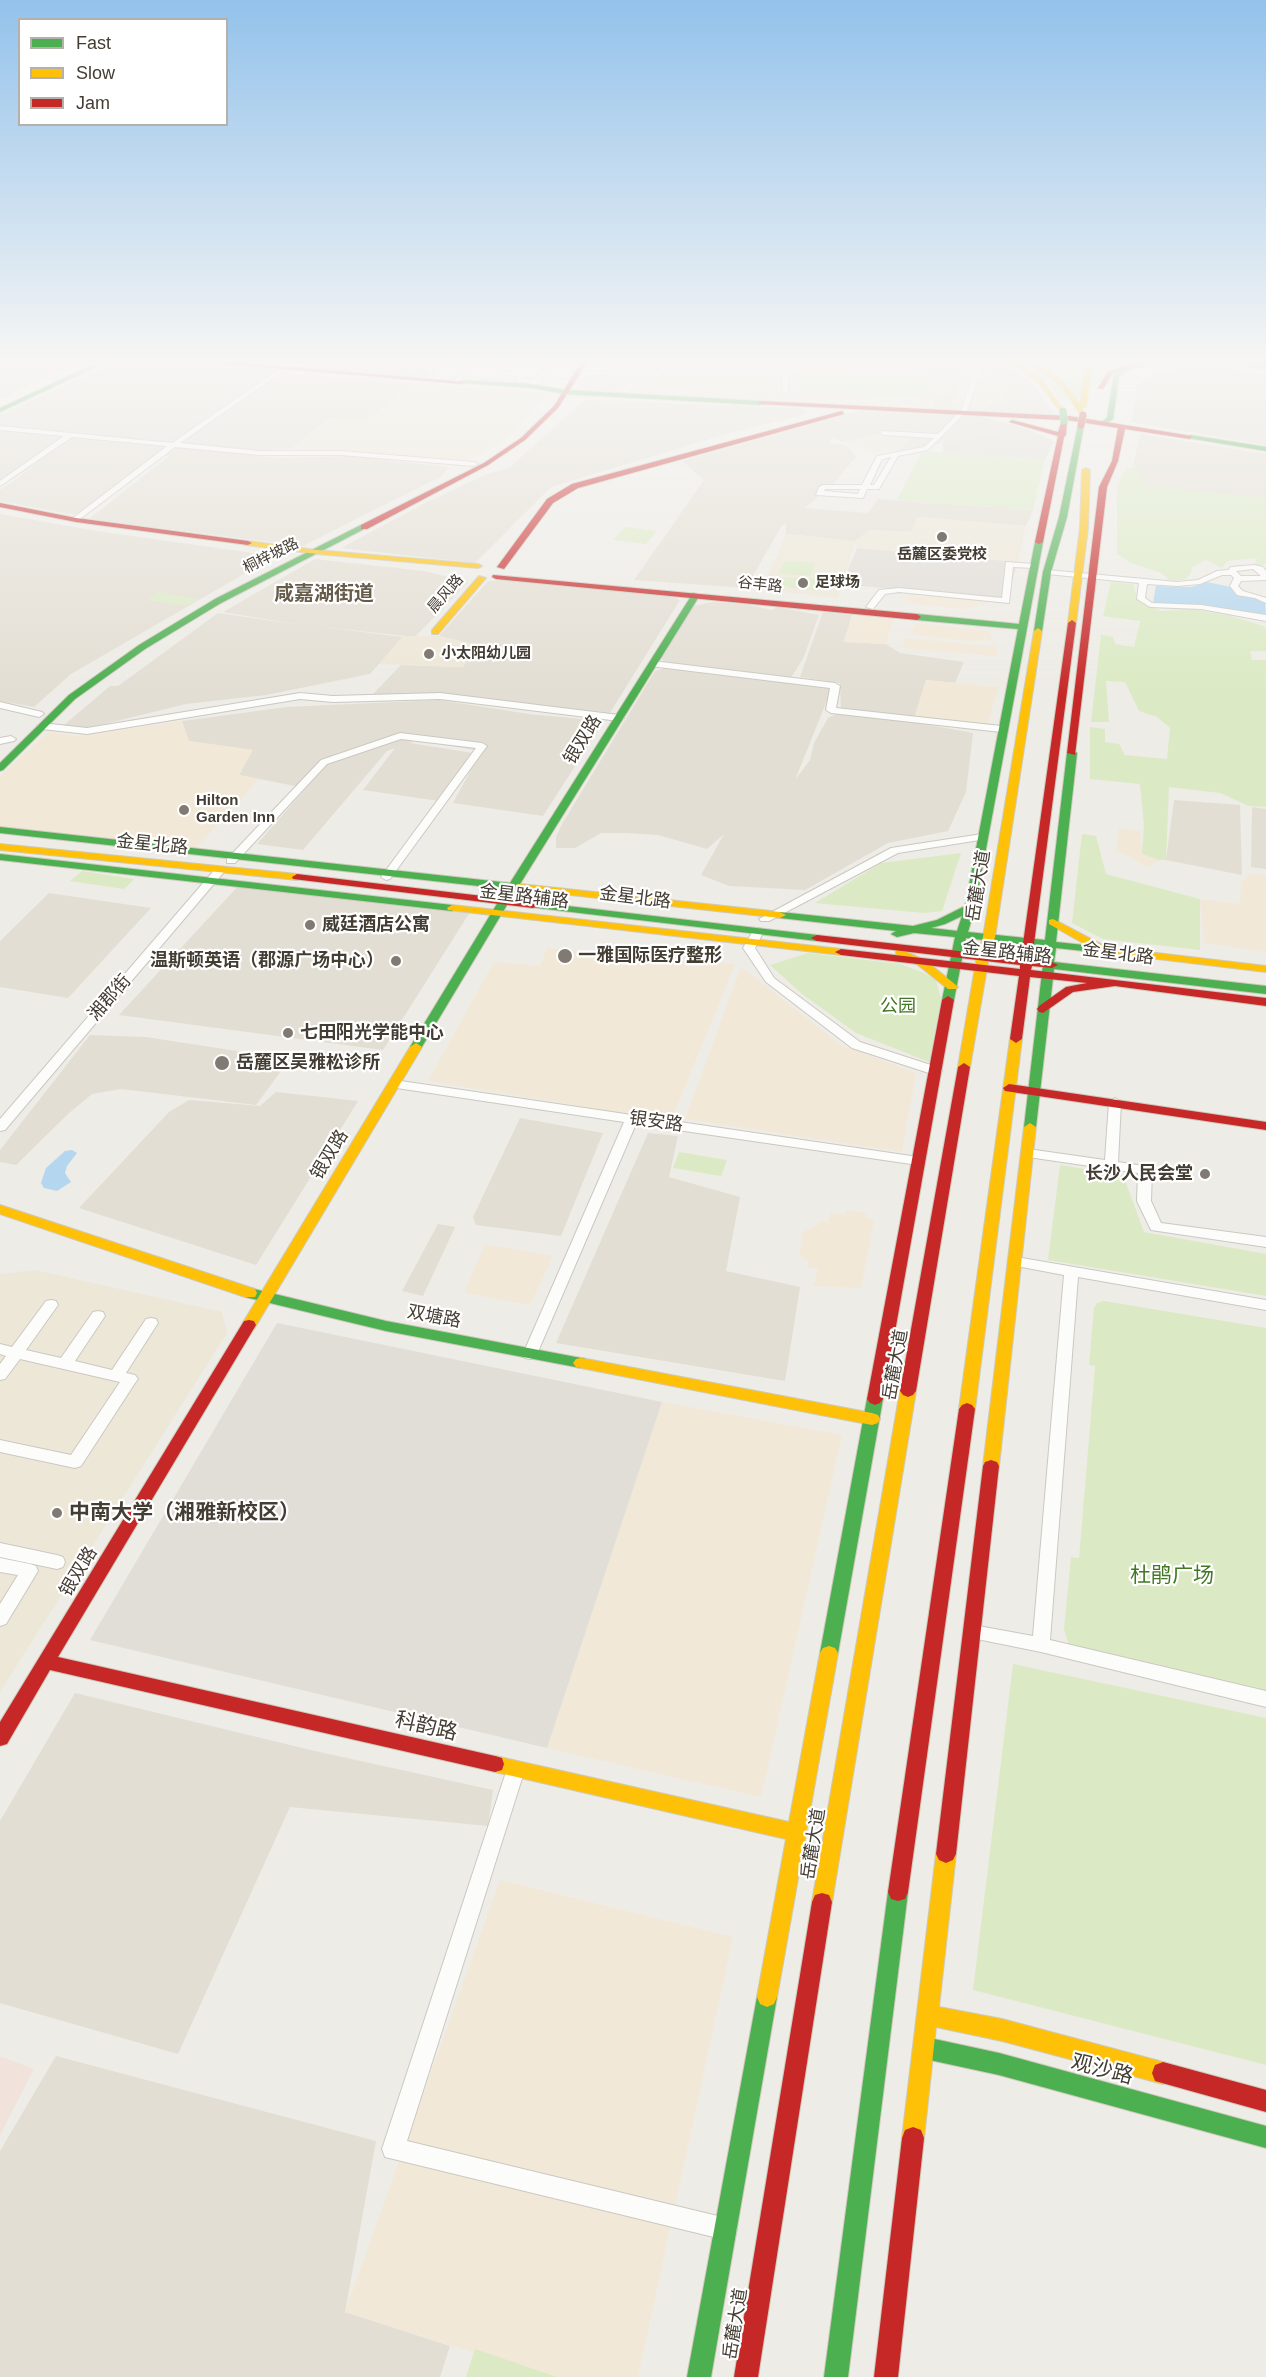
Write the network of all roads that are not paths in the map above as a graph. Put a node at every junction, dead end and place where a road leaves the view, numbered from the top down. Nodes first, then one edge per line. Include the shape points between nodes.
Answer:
1 (17, 472) edge
2 (138, 472) edge
3 (459, 472) edge
4 (470, 472) edge
5 (620, 472) edge
6 (627, 472) edge
7 (872, 472) edge
8 (885, 472) edge
9 (1065, 472) edge
10 (1072, 472) edge
11 (1084, 472) edge
12 (1110, 472) edge
13 (1085, 478) junction
14 (0, 484) edge
15 (865, 487) junction
16 (1103, 487) junction
17 (1084, 498) junction
18 (0, 507) edge
19 (76, 520) junction
20 (307, 553) junction
21 (1041, 569) junction
22 (488, 571) junction
23 (1078, 576) junction
24 (1093, 577) junction
25 (1143, 581) junction
26 (696, 595) junction
27 (1266, 601) edge
28 (870, 607) junction
29 (1266, 618) edge
30 (1022, 625) junction
31 (435, 632) dead end
32 (652, 664) junction
33 (0, 705) edge
34 (619, 717) junction
35 (40, 720) junction
36 (1001, 729) junction
37 (6, 740) edge
38 (0, 749) edge
39 (0, 768) edge
40 (0, 830) edge
41 (982, 837) junction
42 (0, 838) edge
43 (0, 847) edge
44 (0, 857) edge
45 (229, 862) junction
46 (388, 875) junction
47 (507, 898) junction
48 (970, 908) junction
49 (1053, 922) junction
50 (914, 930) junction
51 (758, 931) junction
52 (897, 934) junction
53 (886, 945) junction
54 (959, 949) junction
55 (1103, 950) junction
56 (985, 951) junction
57 (1026, 956) junction
58 (1048, 958) junction
59 (918, 961) junction
60 (1266, 969) edge
61 (1266, 978) edge
62 (1115, 983) junction
63 (952, 987) junction
64 (1266, 990) edge
65 (1266, 1002) edge
66 (1043, 1009) junction
67 (936, 1071) junction
68 (394, 1084) junction
69 (1009, 1088) junction
70 (1035, 1091) junction
71 (1114, 1102) junction
72 (632, 1119) junction
73 (1266, 1126) edge
74 (0, 1127) edge
75 (1028, 1153) junction
76 (918, 1161) junction
77 (1111, 1166) junction
78 (0, 1209) edge
79 (1266, 1242) edge
80 (1016, 1262) junction
81 (1071, 1271) junction
82 (264, 1298) junction
83 (51, 1305) dead end
84 (1266, 1305) edge
85 (98, 1316) dead end
86 (151, 1323) dead end
87 (0, 1349) edge
88 (16, 1353) junction
89 (530, 1354) junction
90 (65, 1364) junction
91 (0, 1375) edge
92 (116, 1376) junction
93 (872, 1419) junction
94 (0, 1446) edge
95 (0, 1550) edge
96 (57, 1562) dead end
97 (0, 1565) edge
98 (0, 1619) edge
99 (973, 1632) junction
100 (1041, 1645) junction
101 (46, 1662) junction
102 (1266, 1700) edge
103 (7, 1714) edge
104 (0, 1738) edge
105 (516, 1769) junction
106 (797, 1833) junction
107 (928, 2015) junction
108 (925, 2048) junction
109 (1266, 2101) edge
110 (1266, 2137) edge
111 (726, 2229) junction
112 (699, 2377) edge
113 (746, 2377) edge
114 (836, 2377) edge
115 (886, 2377) edge

1 - 14 street
2 - 19 street
3 - 20 main road, 桐梓坡路
4 - 20 main road, 桐梓坡路
5 - 22 main road, 晨风路 via 549,492
6 - 22 main road, 晨风路 via 575,486 550,501 504,560
7 - 15 street
8 - 15 street via 876,487
9 - 21 main road
10 - 21 main road, 岳麓大道 via 1063,517
11 - 13 main road, 岳麓大道
12 - 16 main road
13 - 16 main road
13 - 17 main road, 岳麓大道
15 - 15 street via 823,487 819,493 860,496
16 - 17 main road
16 - 24 main road
17 - 23 main road, 岳麓大道
18 - 19 main road, 谷丰路
18 - 20 main road, 谷丰路 via 71,522
19 - 20 main road, 谷丰路
20 - 22 main road, 谷丰路 via 455,571
20 - 35 main road, 桐梓坡路 via 142,647
21 - 23 street
21 - 28 street via 1009,564 1006,601 899,590 882,592
21 - 30 main road
21 - 56 main road, 岳麓大道
22 - 26 main road, 谷丰路
22 - 28 main road, 谷丰路
22 - 31 main road, 晨风路
23 - 24 street
23 - 57 main road, 岳麓大道
24 - 25 street
24 - 49 main road
25 - 27 street via 1190,584 1220,573 1235,575 1234,586 1240,593
25 - 29 street via 1141,599 1150,605 1201,607
26 - 30 main road, 谷丰路
26 - 32 main road, 银双路
28 - 30 main road, 谷丰路
30 - 36 main road
32 - 34 main road, 银双路
32 - 36 street via 835,686 831,710
33 - 35 street
34 - 35 street via 440,696 300,696 87,731
34 - 47 main road, 银双路
35 - 37 main road, 桐梓坡路
35 - 39 main road, 桐梓坡路
36 - 41 main road
37 - 38 main road, 桐梓坡路
40 - 45 main road
41 - 48 main road
41 - 51 street via 896,850
42 - 45 main road, 金星北路
43 - 45 main road, 金星北路
44 - 47 main road, 金星路辅路
45 - 46 main road, 金星北路
45 - 46 street, 湘郡街 via 324,762 400,736 482,746
45 - 47 main road, 金星北路
45 - 74 street, 湘郡街
46 - 47 main road, 金星北路
47 - 50 main road, 金星路辅路
47 - 51 main road, 金星北路
47 - 68 main road, 银双路
48 - 50 main road
48 - 54 main road
49 - 55 main road
49 - 58 main road
50 - 52 main road
50 - 54 main road, 金星路辅路
51 - 52 main road, 金星北路
51 - 53 main road, 金星北路
51 - 59 main road, 金星路辅路
51 - 67 street via 749,948 770,980 856,1045
52 - 54 main road, 金星北路
53 - 54 main road, 金星北路
53 - 59 main road
54 - 56 main road, 金星路辅路
54 - 56 main road, 金星北路
54 - 59 main road, 金星路辅路
54 - 63 main road
55 - 58 main road, 金星路辅路
55 - 60 main road, 金星路辅路
56 - 57 main road, 金星路辅路
56 - 57 main road, 金星北路
56 - 113 main road, 岳麓大道 via 834,1829
57 - 58 main road, 金星路辅路
57 - 58 main road, 金星北路
57 - 69 main road, 岳麓大道
58 - 61 main road, 金星北路
58 - 62 main road, 金星路辅路
58 - 64 main road, 金星北路
58 - 66 main road
59 - 63 main road
62 - 65 main road
62 - 66 main road via 1070,989
63 - 67 main road
66 - 70 main road
67 - 76 main road
68 - 72 street, 银安路
68 - 82 main road, 银双路
69 - 70 main road
69 - 114 main road, 岳麓大道 via 904,1845
70 - 71 main road
70 - 75 main road
71 - 73 main road
71 - 77 street
72 - 76 street, 银安路
72 - 89 street
75 - 77 street
75 - 80 main road
76 - 93 main road
77 - 79 street via 1145,1170 1144,1201 1156,1227
78 - 82 main road, 双塘路
80 - 81 street
80 - 99 main road
81 - 84 street
81 - 100 street
82 - 89 main road, 双塘路
82 - 101 main road, 银双路
83 - 88 street
85 - 90 street
86 - 92 street
87 - 88 street
88 - 90 street
88 - 91 street
89 - 93 main road, 双塘路
90 - 92 street
92 - 94 street via 130,1379 75,1462
93 - 106 main road
95 - 96 street
97 - 98 street via 30,1571
99 - 100 street
99 - 107 main road
100 - 102 street
101 - 103 main road, 银双路
101 - 105 main road, 科韵路
103 - 104 main road, 银双路
105 - 106 main road, 科韵路
105 - 111 street via 393,2149
106 - 111 main road
107 - 108 main road
107 - 109 main road, 观沙路 via 1002,2030
108 - 110 main road, 观沙路 via 999,2064
108 - 115 main road
111 - 112 main road

